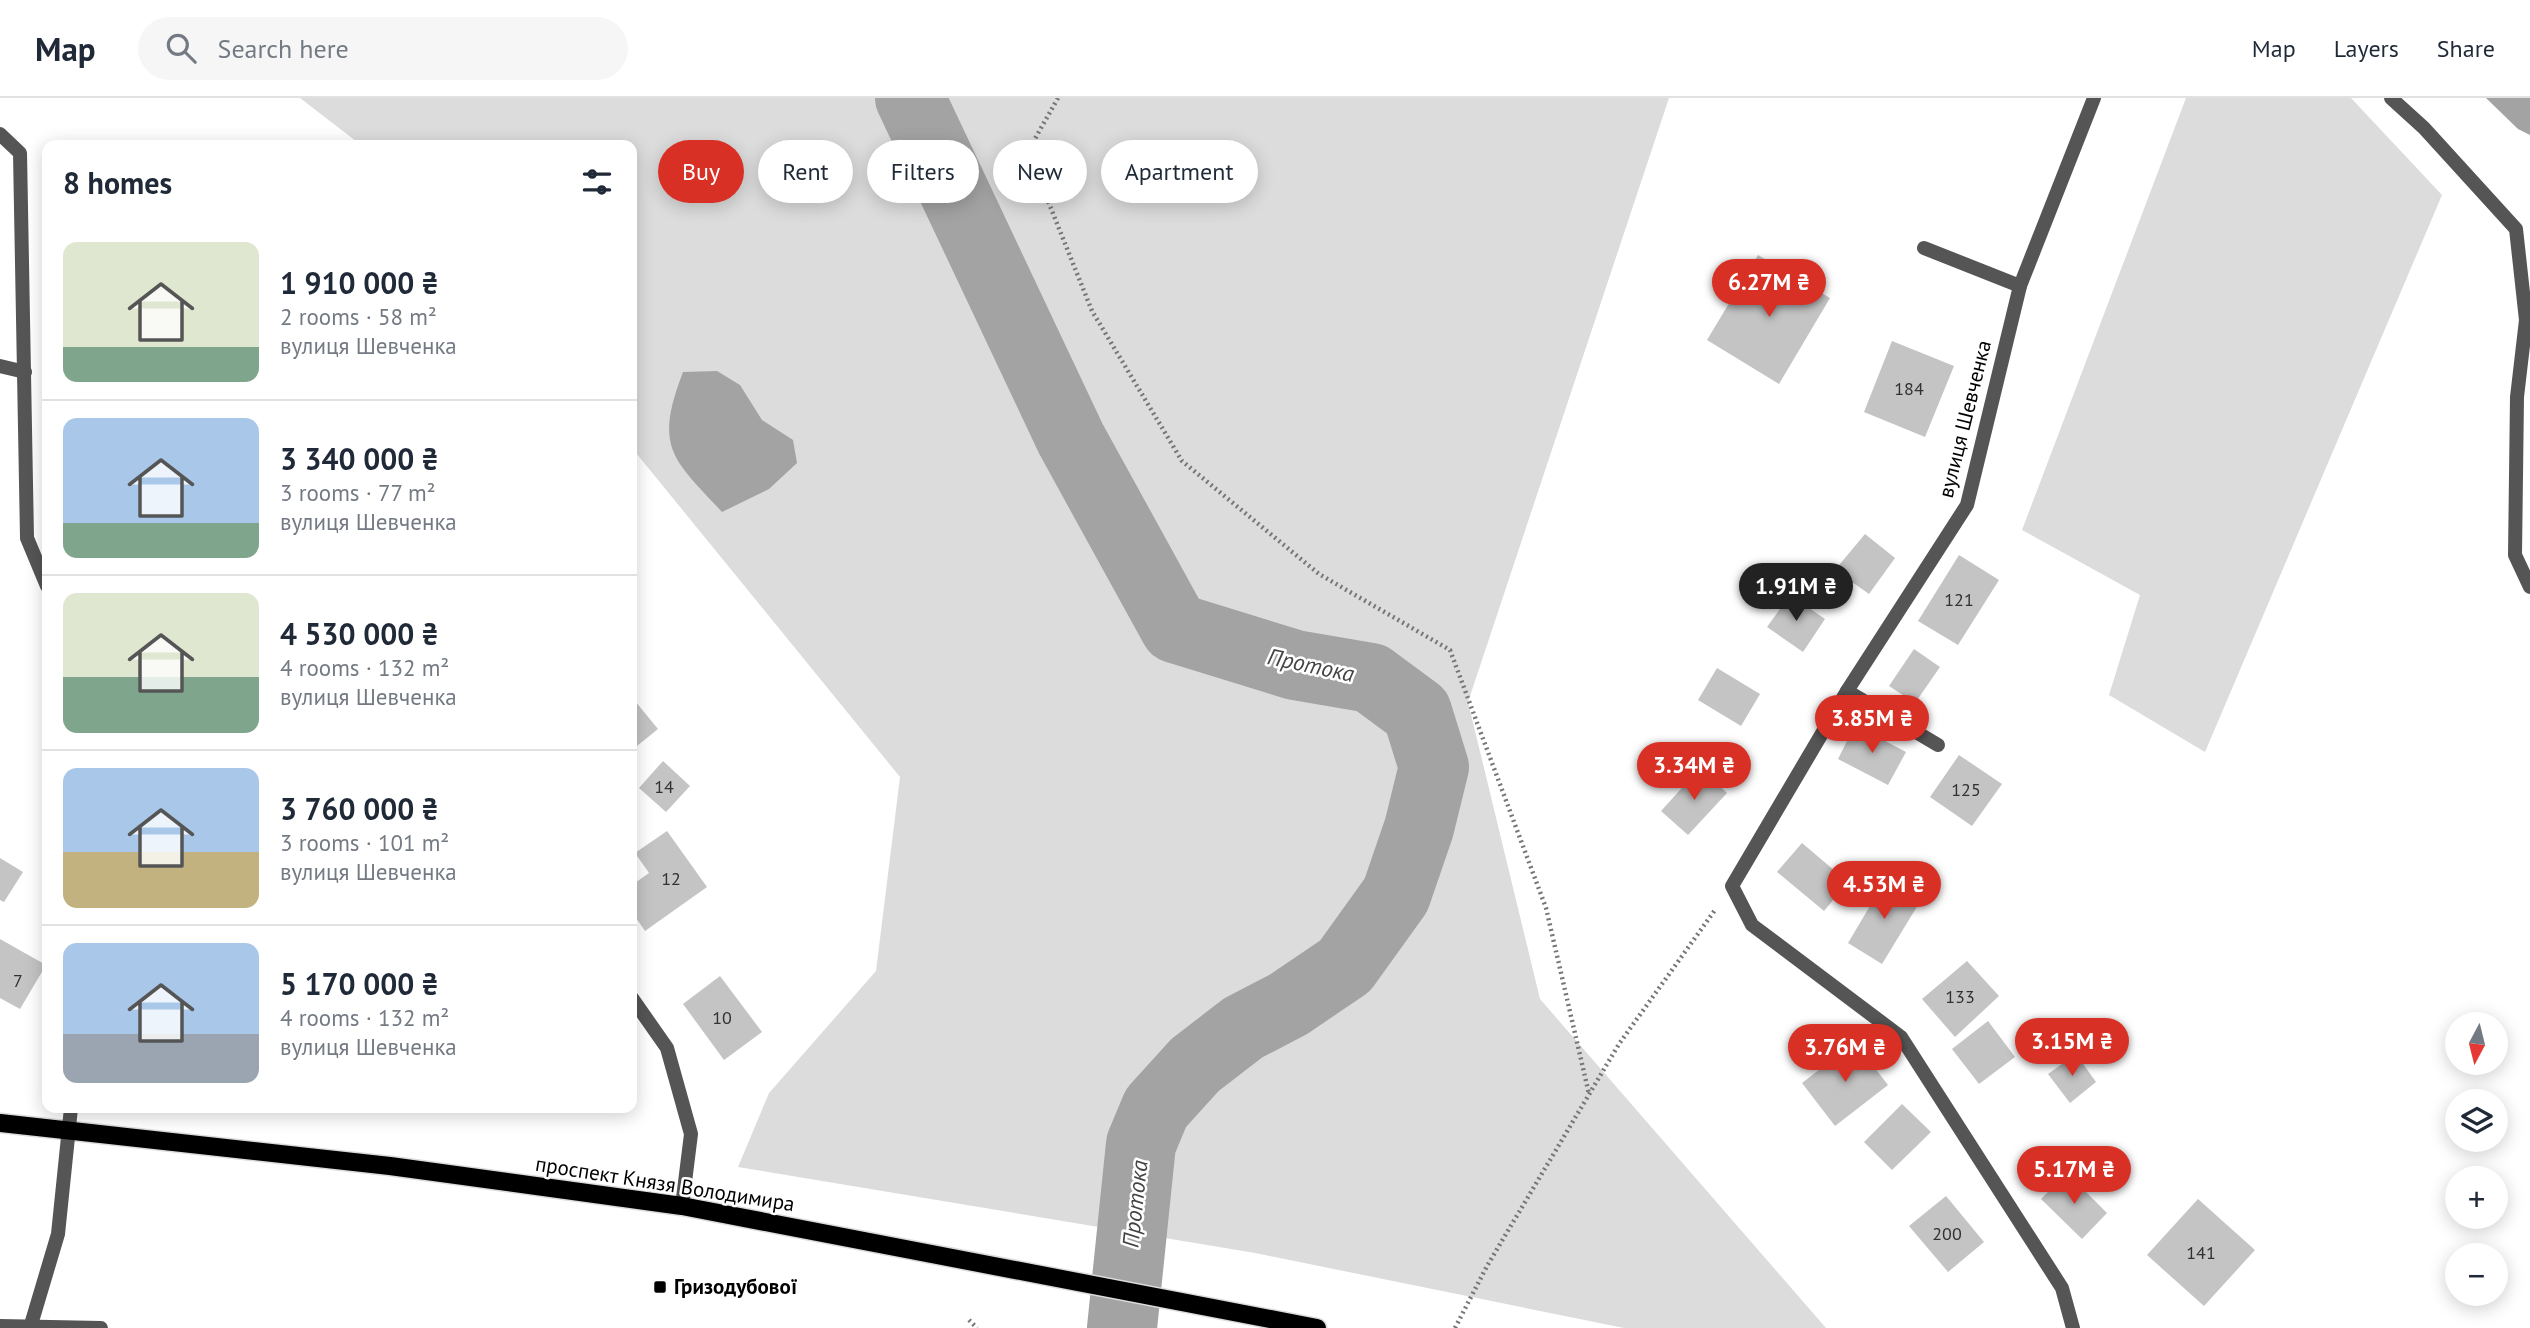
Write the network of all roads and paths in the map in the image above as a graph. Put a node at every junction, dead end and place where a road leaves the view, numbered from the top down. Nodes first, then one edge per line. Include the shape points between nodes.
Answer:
1 (1058, 98) edge
2 (2094, 98) edge
3 (2391, 98) edge
4 (0, 134) edge
5 (1924, 248) dead end
6 (2020, 286) junction
7 (0, 366) edge
8 (25, 372) junction
9 (42, 574) edge
10 (2530, 587) edge
11 (1847, 691) junction
12 (1938, 746) dead end
13 (1732, 886) junction
14 (637, 1005) edge
15 (1589, 1094) junction
16 (71, 1113) edge
17 (0, 1123) edge
18 (70, 1130) junction
19 (682, 1206) junction
20 (969, 1320) dead end
21 (0, 1326) edge
22 (31, 1327) edge
23 (101, 1328) edge
24 (977, 1328) edge
25 (1317, 1328) edge
26 (1455, 1328) edge
27 (2073, 1328) edge

1 - 15 path via 1028,152 1092,311 1182,461 1319,574 1450,650 1546,908
2 - 6 street, вулиця Шевченка
3 - 10 street via 2516,229 2526,320 2517,397 2515,555
4 - 8 street via 20,153
5 - 6 street
6 - 11 street, вулиця Шевченка via 1967,505
7 - 8 street
8 - 9 street via 27,538
11 - 12 street
11 - 13 street, вулиця Шевченка
13 - 15 path via 1619,1044
13 - 27 street via 1752,925 1901,1037 2062,1288
14 - 19 street via 667,1048 691,1134
15 - 26 path
16 - 18 street
17 - 18 main road, проспект Князя Володимира
18 - 19 main road, проспект Князя Володимира via 390,1166
18 - 22 street via 58,1234
19 - 25 main road, проспект Князя Володимира
20 - 24 path
21 - 22 street
22 - 23 street

